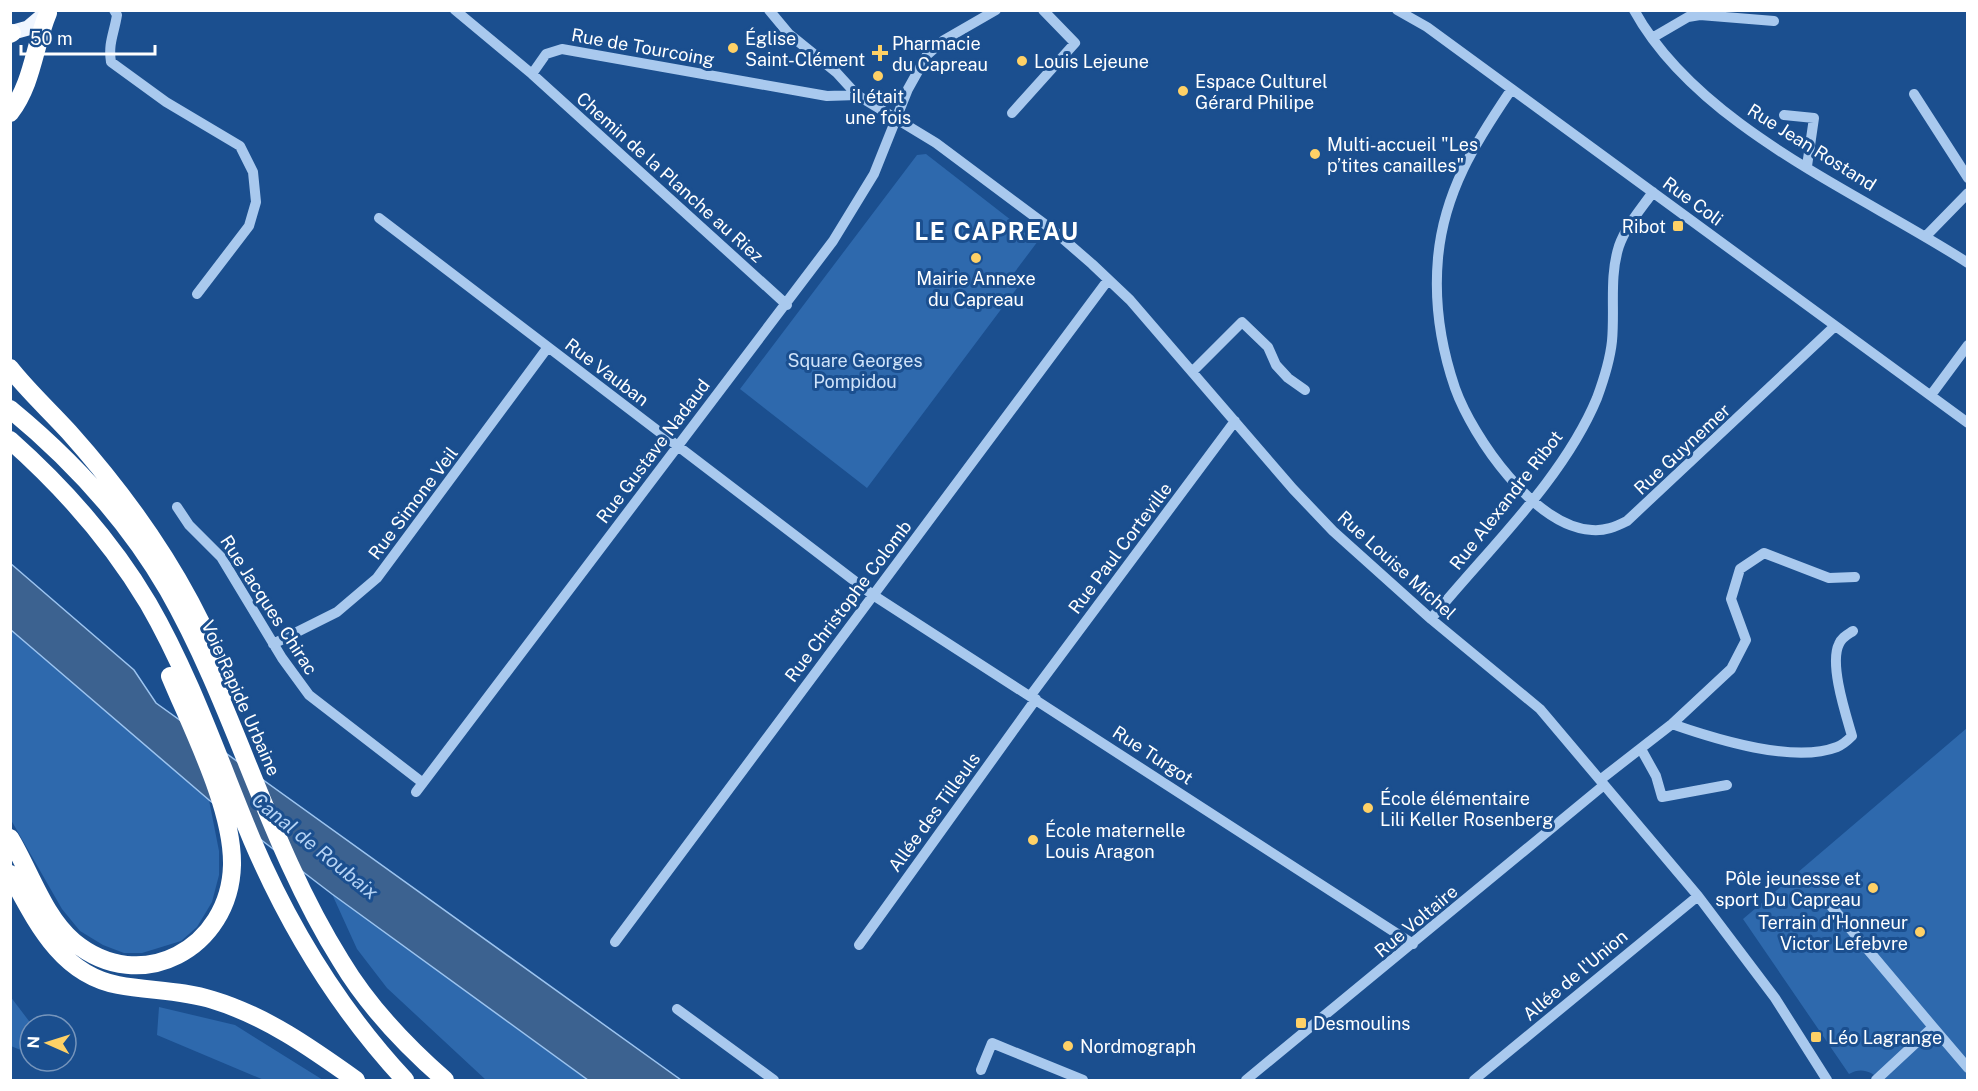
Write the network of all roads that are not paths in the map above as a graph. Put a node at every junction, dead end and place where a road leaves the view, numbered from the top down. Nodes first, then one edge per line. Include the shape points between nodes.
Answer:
1 (114, 10) edge
2 (455, 10) edge
3 (769, 10) edge
4 (996, 10) edge
5 (1043, 10) edge
6 (1396, 10) edge
7 (1634, 10) edge
8 (48, 12) edge
9 (1774, 21) dead end
10 (11, 33) edge
11 (1652, 38) junction
12 (532, 74) junction
13 (1511, 90) junction
14 (1914, 94) dead end
15 (857, 95) junction
16 (10, 113) edge
17 (1012, 113) dead end
18 (1784, 115) dead end
19 (897, 118) junction
20 (1807, 166) junction
21 (1968, 178) edge
22 (1653, 192) junction
23 (1968, 193) edge
24 (379, 219) dead end
25 (1926, 236) junction
26 (1968, 263) edge
27 (1108, 280) junction
28 (197, 294) dead end
29 (787, 304) junction
30 (1835, 326) junction
31 (1968, 345) edge
32 (548, 347) junction
33 (10, 368) edge
34 (1192, 372) junction
35 (1305, 390) dead end
36 (1931, 395) junction
37 (10, 409) edge
38 (1235, 421) junction
39 (1968, 423) edge
40 (10, 440) edge
41 (677, 446) junction
42 (1533, 498) junction
43 (177, 507) dead end
44 (80, 509) junction
45 (1855, 577) dead end
46 (873, 595) junction
47 (1431, 619) junction
48 (1853, 632) dead end
49 (273, 644) junction
50 (204, 645) junction
51 (1034, 697) junction
52 (1672, 724) junction
53 (1641, 749) junction
54 (1602, 782) junction
55 (1727, 784) dead end
56 (419, 788) joint
57 (10, 838) edge
58 (10, 874) edge
59 (1698, 896) junction
60 (1826, 900) dead end
61 (615, 942) dead end
62 (1413, 944) junction
63 (859, 945) dead end
64 (677, 1009) dead end
65 (1933, 1026) junction
66 (1968, 1068) edge
67 (981, 1070) dead end
68 (356, 1080) edge
69 (405, 1080) edge
70 (445, 1080) edge
71 (774, 1080) edge
72 (1083, 1080) edge
73 (1246, 1080) edge
74 (1474, 1080) edge
75 (1827, 1080) edge
76 (1876, 1080) edge

1 - 28 street via 117,15 108,45 111,62 166,102 240,146 253,172 256,202 249,226
2 - 12 street
3 - 15 street
4 - 19 street, Rue Gustave Nadaud via 932,49 912,81
5 - 17 street via 1075,43
6 - 13 street, Rue Coli via 1426,27
7 - 11 street, Rue Jean Rostand
8 - 10 main road via 36,24
8 - 16 highway via 30,77
9 - 11 street via 1700,15 1688,17
11 - 20 street, Rue Jean Rostand via 1715,104 1760,138
12 - 15 street, Rue de Tourcoing via 546,54 562,48 827,96
12 - 29 street, Chemin de la Planche au Riez
13 - 22 street, Rue Coli
13 - 42 street, Rue Guynemer via 1474,145 1455,187 1441,237 1437,301 1449,367 1467,414 1499,464
14 - 21 street
15 - 19 street, Rue Louise Michel
18 - 20 street via 1814,118
19 - 27 street, Rue Louise Michel via 1008,195
19 - 29 street, Rue Gustave Nadaud via 874,174 849,217
20 - 25 street, Rue Jean Rostand
22 - 30 street, Rue Coli
22 - 42 street, Rue Alexandre Ribot via 1628,228 1616,259 1612,341 1596,399 1574,442
23 - 25 street
24 - 32 street, Rue Vauban
25 - 26 street, Rue Jean Rostand
27 - 34 street, Rue Louise Michel
27 - 46 street, Rue Christophe Colomb
29 - 41 street, Rue Gustave Nadaud
30 - 36 street, Rue Coli
30 - 42 street, Rue Guynemer via 1627,521 1602,530 1579,528 1551,514
31 - 36 street
32 - 41 street, Rue Vauban
32 - 49 street, Rue Simone Veil via 377,578 337,612
33 - 50 highway via 69,432 145,529 197,614
34 - 35 street via 1242,322 1268,347 1276,365 1288,378
34 - 38 street, Rue Louise Michel
36 - 39 street, Rue Coli
37 - 50 highway, Voie Rapide Urbaine via 63,457 120,519
38 - 47 street, Rue Louise Michel via 1313,512
38 - 51 street, Rue Paul Corteville
40 - 44 highway
41 - 46 street, Rue Vauban
41 - 56 street, Rue Gustave Nadaud
42 - 47 street, Rue Alexandre Ribot
43 - 49 street, Rue Jacques Chirac via 221,557
44 - 57 highway via 125,581 153,637 212,777 231,853 225,905 197,944 165,961 131,965 99,958 72,940 51,913
44 - 69 highway via 146,601 179,666 270,880 325,980 365,1035
45 - 52 street, Rue Voltaire via 1829,578 1764,553 1740,569 1731,599 1746,640 1731,669
46 - 51 street, Rue Turgot
46 - 61 street, Rue Christophe Colomb
47 - 54 street, Rue Louise Michel via 1540,709
48 - 52 street via 1843,637 1836,656 1852,736 1837,747 1803,752 1769,750 1720,741
49 - 56 street, Rue Jacques Chirac via 309,695
50 - 70 highway via 282,848 324,932 361,991 388,1024
51 - 62 street, Rue Turgot
51 - 63 street, Allée des Tilleuls
52 - 53 street, Rue Voltaire
53 - 54 street, Rue Voltaire
53 - 55 street via 1662,797
54 - 59 street, Rue Louise Michel
54 - 62 street, Rue Voltaire
58 - 68 highway via 48,940 87,973 116,985 189,994 238,1008 310,1047
59 - 74 street, Allée de l'Union
59 - 75 street, Rue Louise Michel via 1775,998
60 - 65 street
62 - 73 street, Rue Voltaire
64 - 71 street
65 - 66 street
65 - 76 street
67 - 72 street via 992,1043

